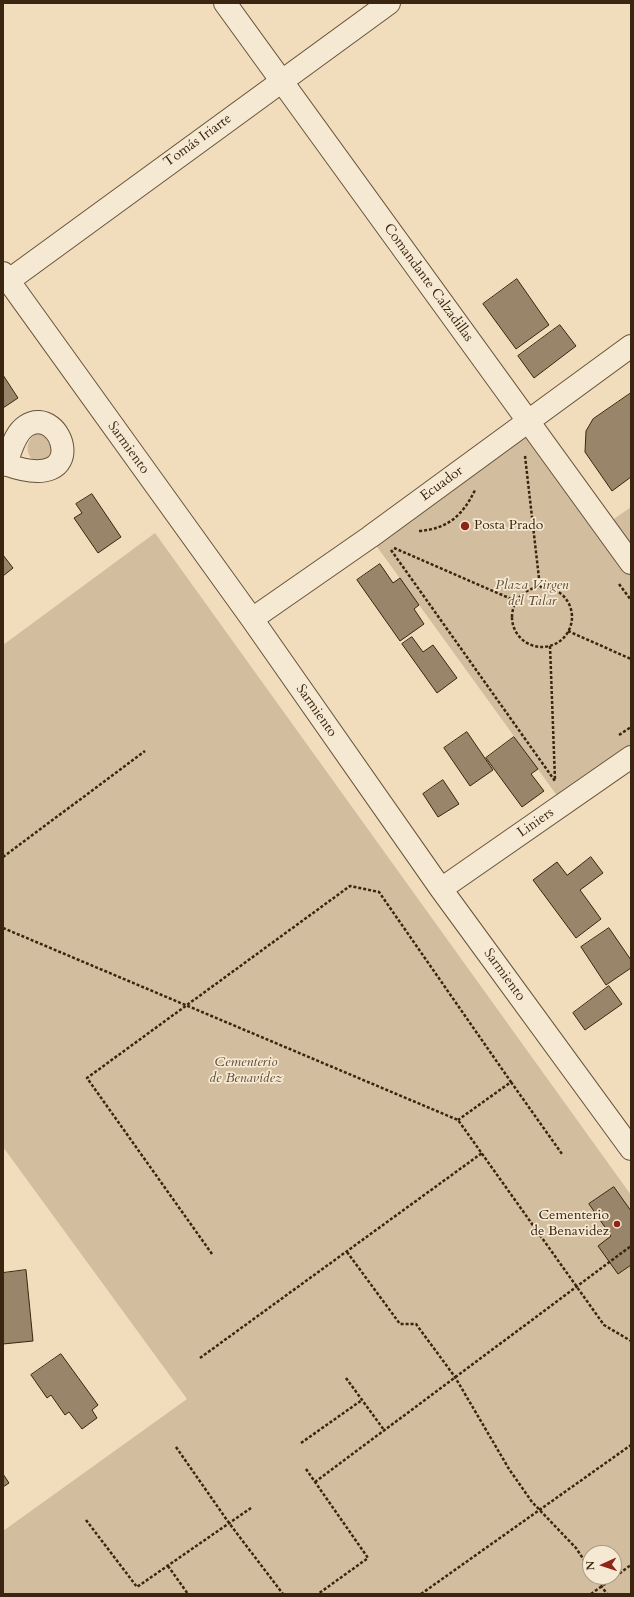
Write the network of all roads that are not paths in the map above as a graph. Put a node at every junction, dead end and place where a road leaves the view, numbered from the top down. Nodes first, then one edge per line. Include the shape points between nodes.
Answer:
1 (225, 3) edge
2 (389, 3) edge
3 (280, 80) junction
4 (6, 277) edge
5 (631, 346) edge
6 (529, 422) junction
7 (631, 563) edge
8 (252, 619) junction
9 (631, 757) edge
10 (441, 889) junction
11 (631, 1149) edge

1 - 3 street, Comandante Calzadillas
2 - 3 street, Tomás Iriarte
3 - 4 street, Tomás Iriarte
3 - 6 street, Comandante Calzadillas
4 - 8 street, Sarmiento
5 - 6 street, Ecuador
6 - 7 street, Comandante Calzadillas
6 - 8 street, Ecuador
8 - 10 street, Sarmiento
9 - 10 street, Liniers
10 - 11 street, Sarmiento

